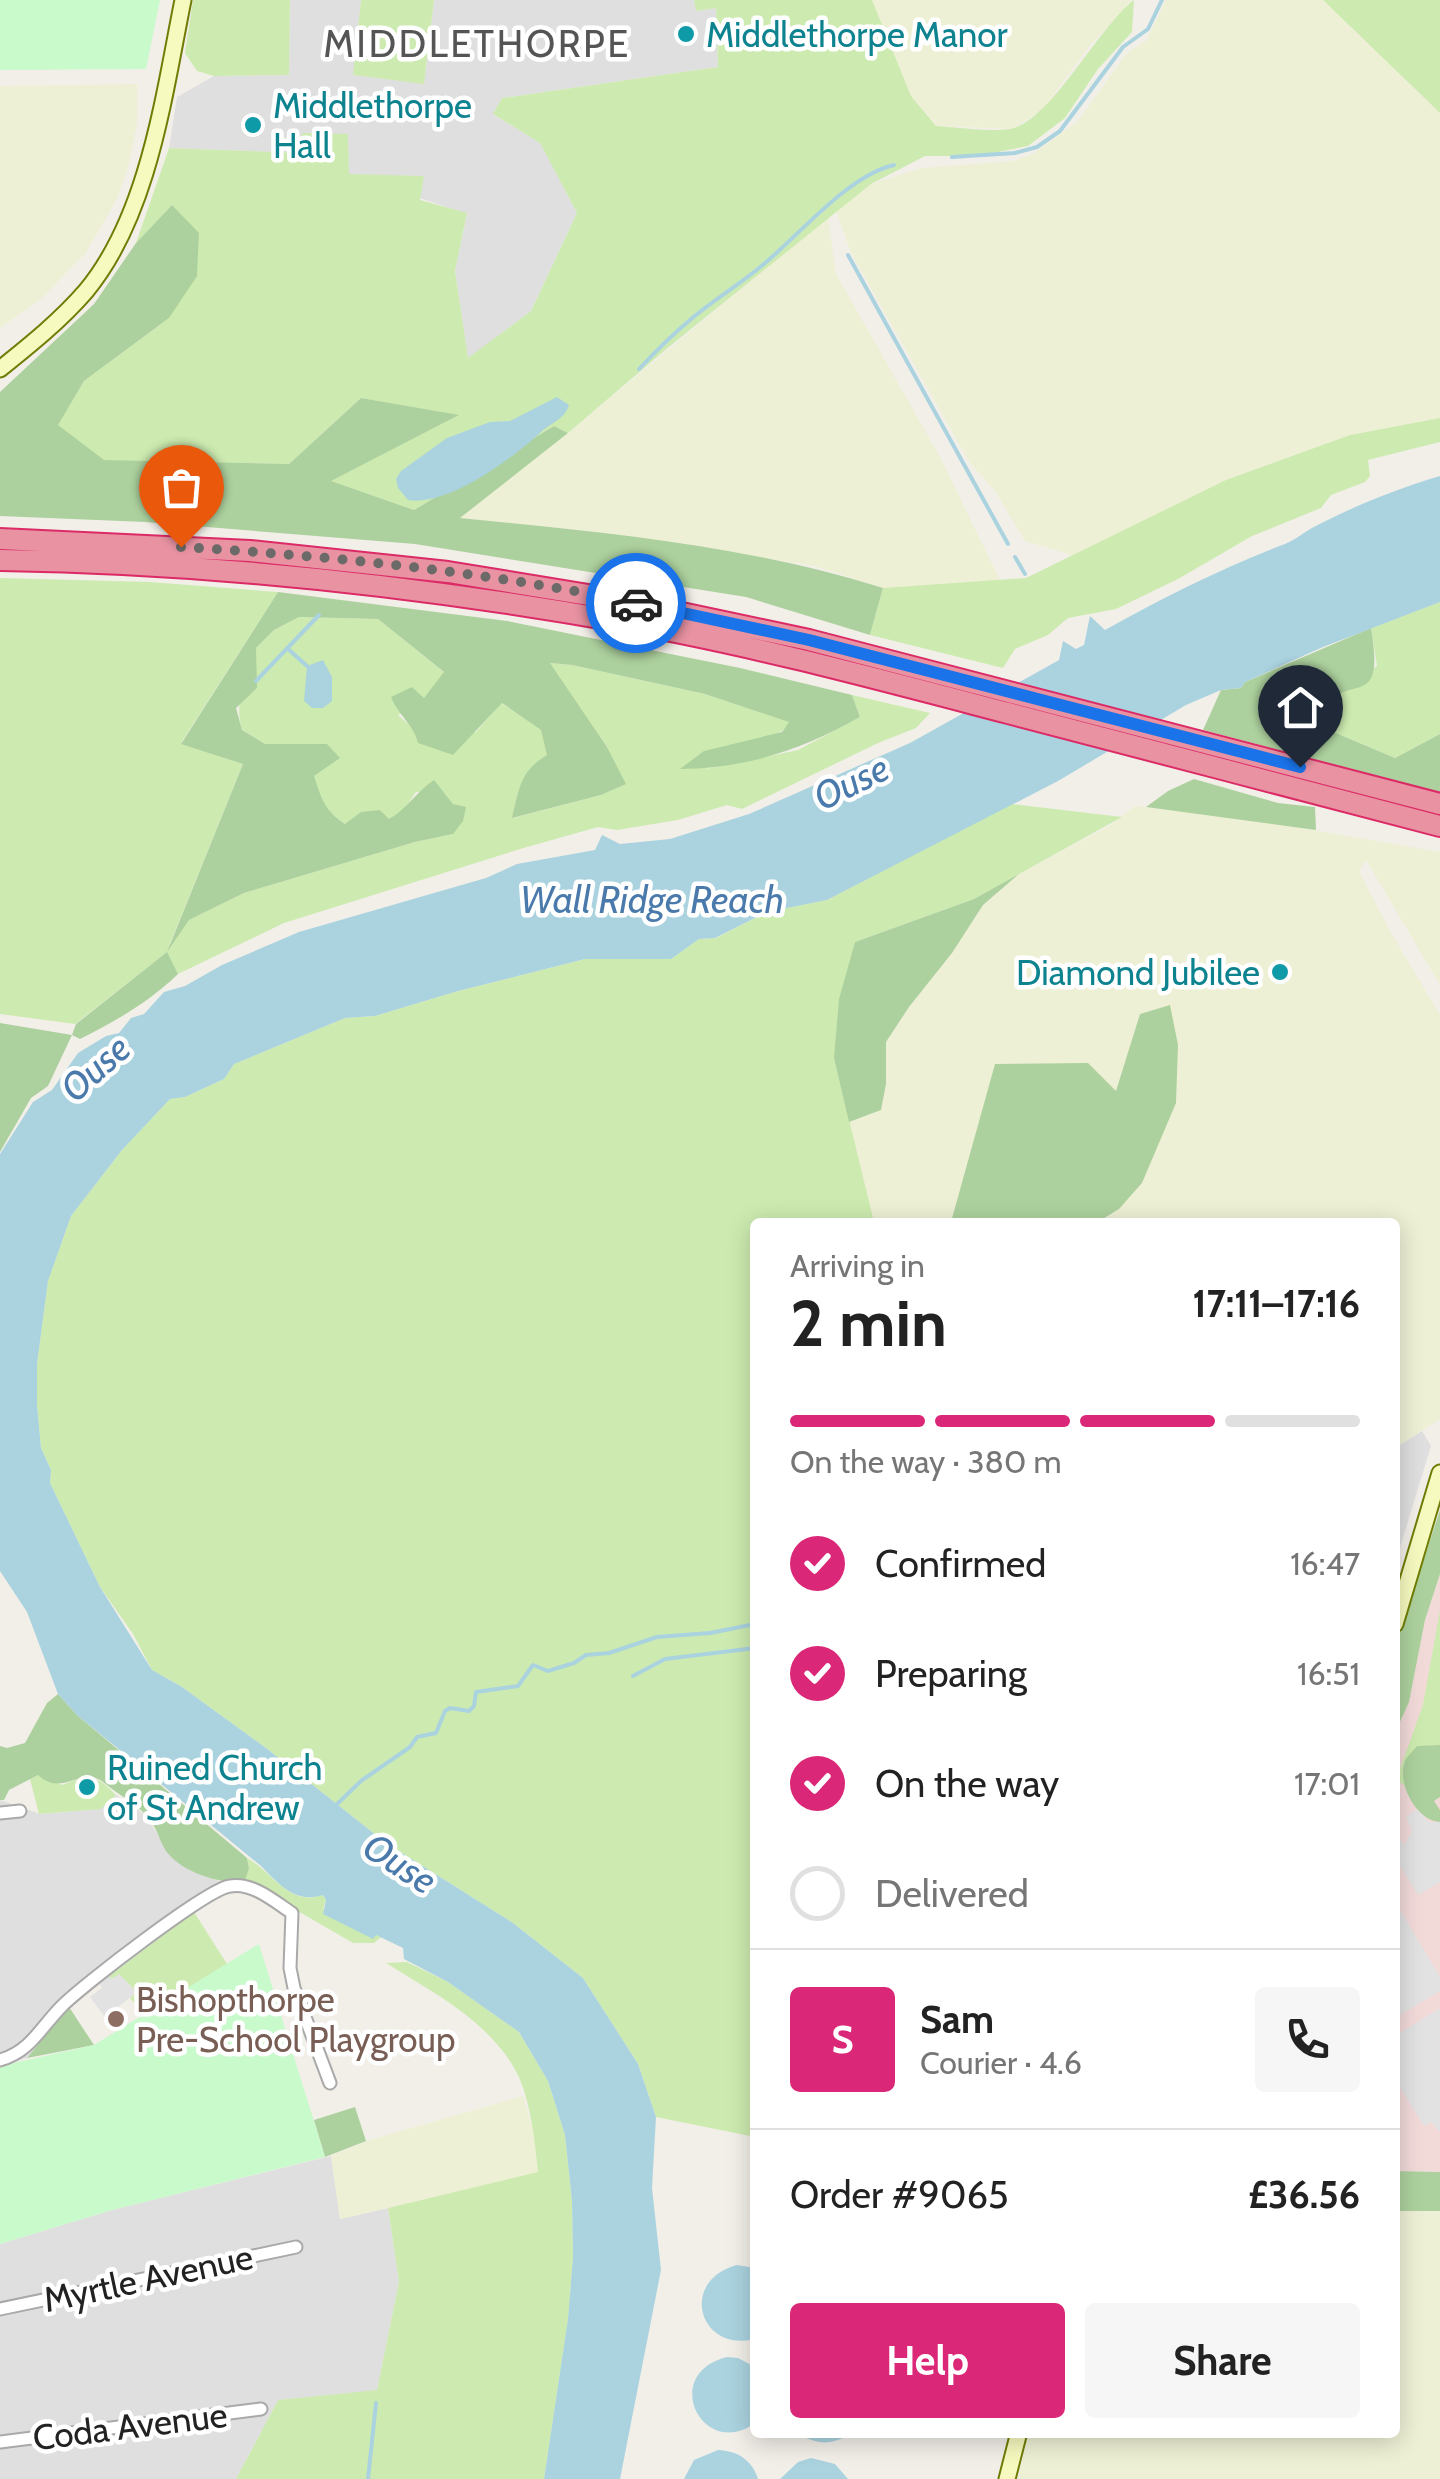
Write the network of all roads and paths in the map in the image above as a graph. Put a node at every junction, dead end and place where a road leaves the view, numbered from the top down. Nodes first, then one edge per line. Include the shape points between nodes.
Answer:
1 (183, 0) edge
2 (0, 369) edge
3 (0, 540) edge
4 (0, 560) edge
5 (806, 650) junction
6 (1298, 778) junction
7 (1440, 804) edge
8 (1440, 826) edge
9 (1440, 1474) edge
10 (1400, 1607) edge
11 (20, 1811) dead end
12 (0, 1814) edge
13 (0, 2060) edge
14 (330, 2084) dead end
15 (296, 2247) dead end
16 (0, 2309) edge
17 (261, 2410) dead end
18 (1017, 2438) edge
19 (0, 2442) edge
20 (1007, 2479) edge

1 - 2 street via 142,182 115,246 87,290
3 - 5 highway via 250,551 448,572 625,601
4 - 5 highway via 252,572 447,592
5 - 6 highway
6 - 7 highway
6 - 8 highway
9 - 10 street
11 - 12 street
13 - 14 street via 25,2050 64,2004 168,1923 228,1886 243,1886 292,1914 294,1988
15 - 16 street, Myrtle Avenue
17 - 19 street, Coda Avenue
18 - 20 street

